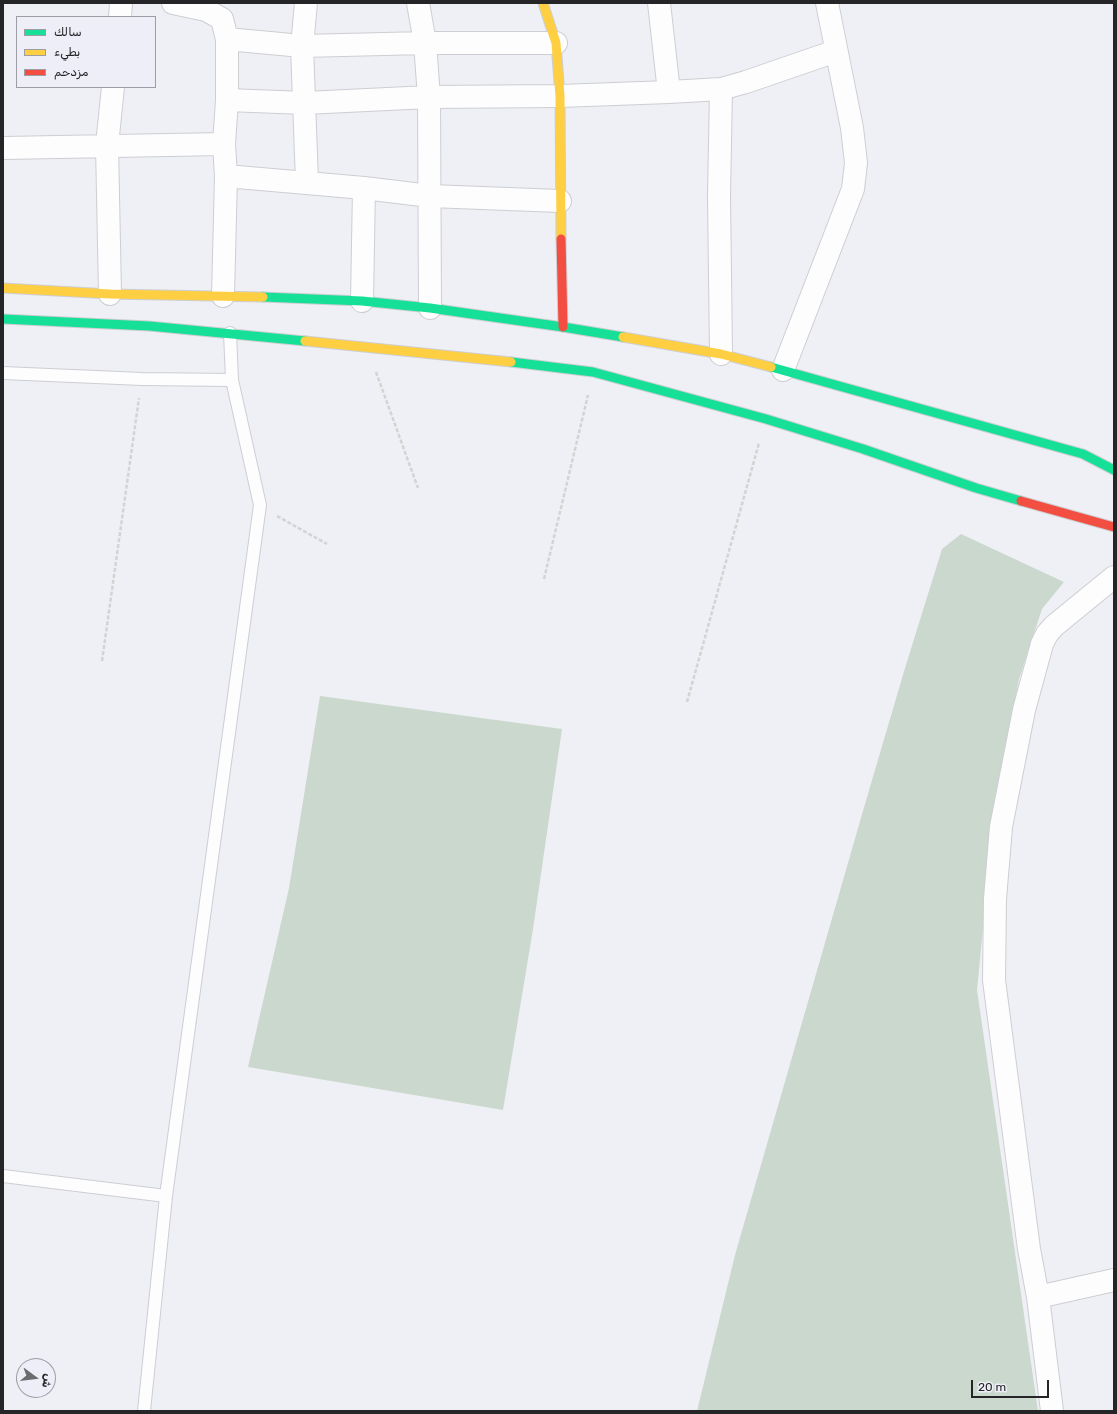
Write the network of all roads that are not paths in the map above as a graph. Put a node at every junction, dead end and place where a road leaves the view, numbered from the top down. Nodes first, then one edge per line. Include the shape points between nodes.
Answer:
1 (121, 3) edge
2 (173, 3) edge
3 (306, 3) edge
4 (418, 3) edge
5 (543, 3) edge
6 (659, 3) edge
7 (827, 3) edge
8 (120, 16) edge
9 (227, 39) junction
10 (425, 43) junction
11 (556, 43) junction
12 (302, 46) junction
13 (836, 51) junction
14 (113, 88) edge
15 (721, 89) junction
16 (669, 92) junction
17 (560, 96) junction
18 (429, 97) junction
19 (227, 100) junction
20 (305, 103) junction
21 (224, 144) junction
22 (107, 145) junction
23 (3, 148) edge
24 (226, 176) junction
25 (307, 182) junction
26 (364, 188) junction
27 (430, 196) junction
28 (560, 201) junction
29 (3, 288) edge
30 (110, 294) junction
31 (223, 296) junction
32 (362, 302) junction
33 (430, 308) junction
34 (3, 319) edge
35 (563, 327) junction
36 (230, 334) junction
37 (721, 354) junction
38 (783, 370) junction
39 (3, 373) edge
40 (232, 380) junction
41 (1114, 470) edge
42 (1114, 527) edge
43 (1114, 577) edge
44 (3, 1176) edge
45 (166, 1196) junction
46 (1114, 1280) edge
47 (1038, 1297) junction
48 (144, 1411) edge
49 (1052, 1411) edge

1 - 8 street
2 - 9 street via 206,10 222,19
3 - 12 street
4 - 10 street
5 - 11 main road
6 - 16 street
7 - 13 street
9 - 12 street
9 - 19 street
10 - 11 street
10 - 12 street
10 - 18 street
11 - 17 main road
12 - 20 street
13 - 15 street
13 - 38 street via 852,128 856,163 853,189
14 - 22 street
15 - 16 street
15 - 37 street
16 - 17 street
17 - 18 street
17 - 28 main road
18 - 20 street
18 - 27 street
19 - 20 street
19 - 21 street
20 - 25 street
21 - 22 street
21 - 24 street
22 - 23 street
22 - 30 street
24 - 25 street
24 - 31 street
25 - 26 street
26 - 27 street
26 - 32 street
27 - 28 street
27 - 33 street
28 - 35 main road
29 - 30 main road
30 - 31 main road
31 - 32 main road
32 - 33 main road
33 - 35 main road
34 - 36 main road via 149,326
35 - 37 main road
36 - 40 lane
36 - 42 main road via 593,372 766,419 863,448 976,488
37 - 38 main road
38 - 41 main road via 1083,454
39 - 40 lane
40 - 45 lane via 260,505
43 - 47 street via 1054,626 1042,644 1024,710 1001,827 995,899 994,980 1029,1250
44 - 45 lane
45 - 48 lane
46 - 47 street
47 - 49 street

